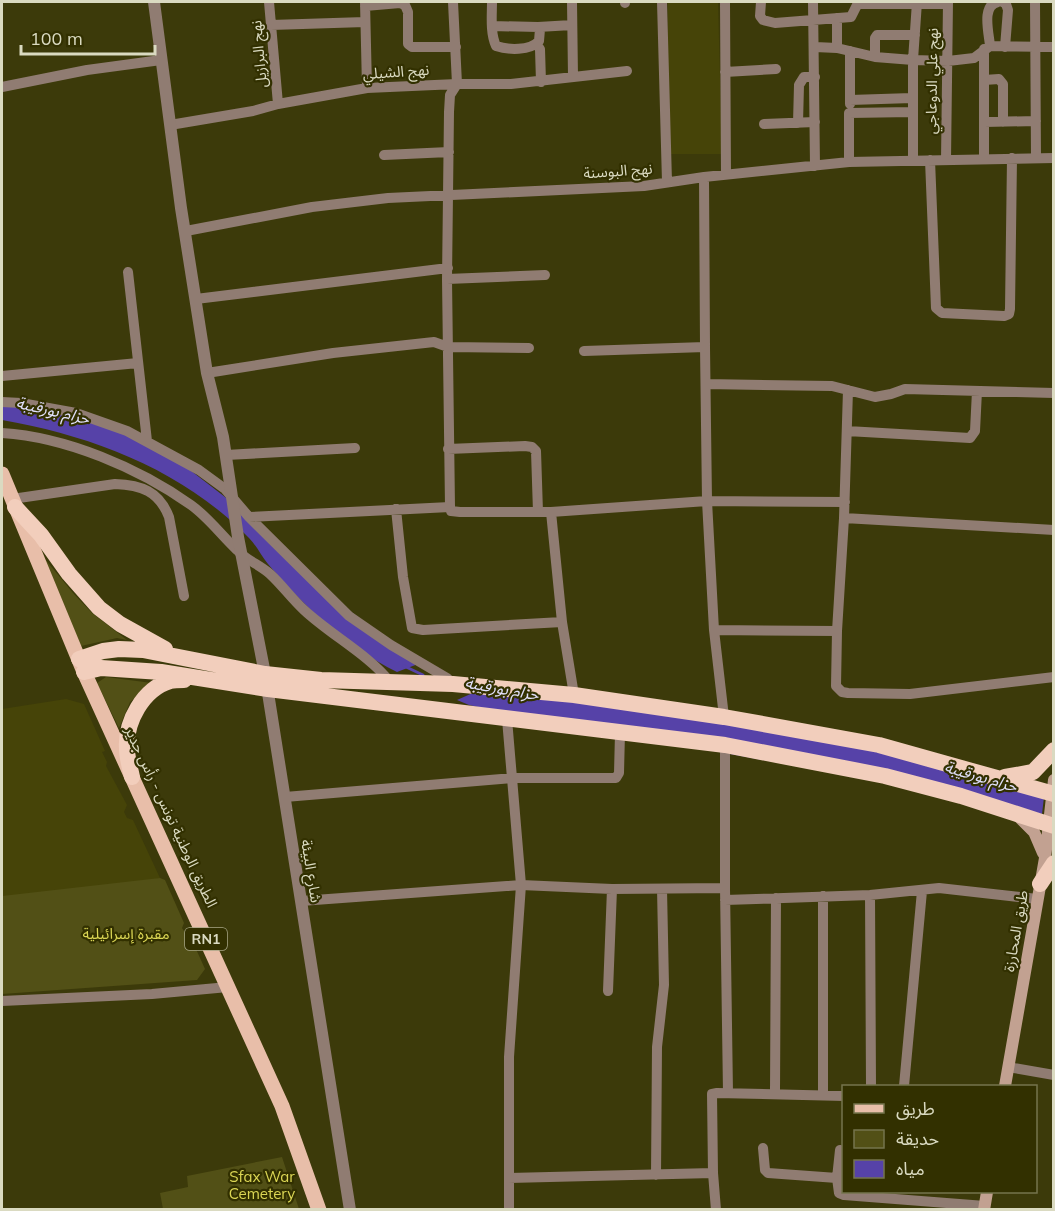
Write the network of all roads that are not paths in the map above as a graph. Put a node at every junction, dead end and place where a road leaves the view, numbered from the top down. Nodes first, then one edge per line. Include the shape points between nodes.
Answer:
1 (154, 2) edge
2 (269, 2) edge
3 (453, 2) edge
4 (492, 2) edge
5 (572, 2) edge
6 (662, 2) edge
7 (724, 2) edge
8 (761, 2) edge
9 (813, 2) edge
10 (917, 2) edge
11 (998, 2) edge
12 (1002, 2) edge
13 (1035, 2) edge
14 (948, 3) edge
15 (365, 4) edge
16 (837, 18) junction
17 (813, 20) junction
18 (365, 22) junction
19 (271, 25) junction
20 (492, 26) junction
21 (572, 26) junction
22 (538, 27) junction
23 (915, 35) junction
24 (536, 44) junction
25 (1005, 46) junction
26 (456, 47) junction
27 (815, 47) junction
28 (1053, 47) edge
29 (837, 48) junction
30 (987, 48) junction
31 (1034, 48) junction
32 (850, 51) junction
33 (875, 57) junction
34 (161, 60) junction
35 (913, 60) junction
36 (948, 61) junction
37 (776, 69) dead end
38 (627, 71) dead end
39 (725, 72) junction
40 (815, 76) junction
41 (573, 77) junction
42 (984, 80) junction
43 (541, 82) junction
44 (456, 84) junction
45 (2, 87) edge
46 (367, 88) junction
47 (912, 98) junction
48 (850, 100) junction
49 (278, 104) junction
50 (850, 112) junction
51 (912, 112) junction
52 (1036, 121) junction
53 (815, 122) junction
54 (984, 122) junction
55 (1003, 122) junction
56 (798, 123) junction
57 (764, 124) dead end
58 (170, 125) junction
59 (449, 152) junction
60 (384, 155) dead end
61 (984, 158) junction
62 (1012, 158) junction
63 (1036, 158) junction
64 (1053, 158) edge
65 (913, 160) junction
66 (930, 160) junction
67 (946, 160) junction
68 (849, 162) junction
69 (815, 166) junction
70 (726, 175) junction
71 (704, 177) junction
72 (667, 182) junction
73 (449, 194) junction
74 (186, 231) junction
75 (128, 272) dead end
76 (448, 274) junction
77 (545, 275) dead end
78 (196, 299) junction
79 (448, 347) junction
80 (705, 347) junction
81 (529, 348) dead end
82 (584, 351) dead end
83 (138, 363) junction
84 (207, 373) junction
85 (2, 376) edge
86 (706, 384) junction
87 (848, 390) junction
88 (977, 391) junction
89 (1053, 393) edge
90 (2, 402) edge
91 (847, 431) junction
92 (2, 433) edge
93 (147, 441) junction
94 (355, 448) dead end
95 (448, 449) junction
96 (226, 455) junction
97 (2, 474) edge
98 (233, 499) junction
99 (707, 501) junction
100 (845, 502) junction
101 (14, 503) junction
102 (450, 507) junction
103 (396, 509) junction
104 (538, 512) junction
105 (551, 512) junction
106 (249, 517) junction
107 (844, 518) junction
108 (1053, 530) edge
109 (242, 555) junction
110 (184, 596) dead end
111 (562, 621) junction
112 (714, 630) junction
113 (837, 631) junction
114 (185, 658) junction
115 (82, 665) junction
116 (1053, 677) edge
117 (203, 679) junction
118 (267, 681) junction
119 (391, 683) junction
120 (453, 684) junction
121 (574, 695) junction
122 (724, 717) junction
123 (507, 719) junction
124 (620, 733) junction
125 (725, 745) junction
126 (1053, 750) edge
127 (132, 777) junction
128 (999, 777) junction
129 (512, 778) junction
130 (1053, 791) edge
131 (285, 797) junction
132 (1015, 813) junction
133 (1050, 823) edge
134 (1049, 861) edge
135 (521, 885) junction
136 (612, 889) junction
137 (662, 889) junction
138 (922, 891) junction
139 (1038, 892) junction
140 (725, 894) junction
141 (870, 895) junction
142 (823, 897) junction
143 (776, 898) junction
144 (300, 901) junction
145 (228, 987) junction
146 (608, 991) dead end
147 (2, 1001) edge
148 (1008, 1067) junction
149 (1053, 1075) edge
150 (871, 1085) edge
151 (904, 1085) edge
152 (1005, 1085) edge
153 (728, 1093) junction
154 (775, 1095) junction
155 (823, 1095) junction
156 (842, 1096) edge
157 (763, 1148) dead end
158 (840, 1150) dead end
159 (713, 1173) junction
160 (656, 1175) junction
161 (509, 1178) junction
162 (837, 1178) junction
163 (987, 1193) edge
164 (984, 1208) edge
165 (319, 1209) edge
166 (350, 1209) edge
167 (510, 1209) edge
168 (716, 1209) edge

1 - 34 street, شارع البيئة
2 - 19 street, نهج البرازيل
3 - 26 street
4 - 20 street
5 - 21 street
6 - 72 street
7 - 39 street
8 - 17 street via 760,16 768,22
9 - 17 street
10 - 14 street
10 - 16 street via 861,4 851,17
10 - 23 street
11 - 30 street via 989,6
12 - 25 street via 1008,10
13 - 31 street
14 - 36 street, نهج علي الدوعاجي
15 - 18 street
15 - 26 street via 405,5 408,44 412,47
16 - 17 street
16 - 29 street
17 - 27 street
18 - 19 street
18 - 46 street
19 - 49 street, نهج البرازيل
20 - 22 street
20 - 24 street via 496,46
21 - 22 street
21 - 41 street
22 - 24 street
23 - 33 street via 877,35
23 - 35 street
24 - 43 street via 540,49
25 - 30 street
25 - 31 street
26 - 44 street
27 - 29 street
27 - 40 street
28 - 31 street
29 - 32 street
30 - 36 street via 974,58
30 - 42 street
31 - 52 street
32 - 33 street
32 - 48 street
33 - 35 street
34 - 45 street
34 - 58 street, شارع البيئة
35 - 36 street
35 - 47 street
36 - 67 street, نهج علي الدوعاجي
37 - 39 street
38 - 41 street, نهج الشيلي
39 - 70 street
40 - 53 street
40 - 56 street via 804,77 799,85
41 - 43 street, نهج الشيلي
42 - 54 street
42 - 55 street via 1002,81
43 - 44 street, نهج الشيلي
44 - 46 street, نهج الشيلي
44 - 59 street via 450,95
46 - 49 street, نهج الشيلي
47 - 48 street
47 - 51 street
48 - 50 street
49 - 58 street, نهج الشيلي
50 - 51 street
50 - 68 street
51 - 65 street
52 - 55 street
52 - 63 street
53 - 56 street
53 - 69 street
54 - 55 street
54 - 61 street
56 - 57 street
58 - 74 street, شارع البيئة
59 - 60 street
59 - 73 street
61 - 62 street, نهج البوسنة
61 - 67 street, نهج البوسنة
62 - 63 street, نهج البوسنة
62 - 66 street via 1010,309 1004,316 937,310
63 - 64 street, نهج البوسنة
65 - 66 street, نهج البوسنة
65 - 68 street, نهج البوسنة
66 - 67 street, نهج البوسنة
68 - 69 street, نهج البوسنة
69 - 70 street, نهج البوسنة
70 - 71 street, نهج البوسنة
71 - 72 street, نهج البوسنة
71 - 80 street
72 - 73 street, نهج البوسنة
73 - 74 street, نهج البوسنة via 312,207
73 - 76 street
74 - 78 street, شارع البيئة
75 - 83 street
76 - 77 street
76 - 78 street
76 - 79 street
78 - 84 street, شارع البيئة
79 - 81 street
79 - 84 street via 434,342
79 - 95 street
80 - 82 street
80 - 86 street
83 - 85 street
83 - 93 street
84 - 96 street, شارع البيئة
86 - 87 street via 799,384
86 - 99 street
87 - 88 street via 875,397 905,389
87 - 91 street
88 - 89 street
88 - 91 street via 975,430 970,438
90 - 93 street via 76,413
91 - 100 street
92 - 109 street via 56,442 109,460 192,506
93 - 98 street via 199,470
94 - 96 street
95 - 102 street
95 - 104 street via 532,447 536,451
96 - 98 street, شارع البيئة
97 - 101 main road, الطريق الوطنية تونس - رأس جدير / RN1
98 - 106 street
98 - 109 street, شارع البيئة
99 - 100 street
99 - 105 street
99 - 112 street
100 - 107 street
101 - 110 street via 115,484 147,489 164,506 172,526
101 - 114 highway via 99,608 156,646
101 - 115 main road, الطريق الوطنية تونس - رأس جدير / RN1
102 - 103 street
102 - 104 street via 451,511 460,512
103 - 106 street
103 - 111 street via 412,628
104 - 105 street
105 - 111 street
106 - 120 street via 349,616
107 - 108 street
107 - 113 street
109 - 118 street, شارع البيئة
109 - 119 street via 272,575 302,609 379,667
111 - 121 street
112 - 113 street
112 - 122 street
113 - 116 street via 836,686 842,692 900,695
114 - 115 highway via 119,649 103,651
114 - 118 highway
115 - 117 highway
115 - 127 main road, الطريق الوطنية تونس - رأس جدير / RN1
117 - 118 highway
117 - 127 highway via 170,681 138,708 128,734
118 - 119 highway
118 - 123 highway
118 - 131 street, شارع البيئة
119 - 120 highway
120 - 121 highway
121 - 122 highway
122 - 128 highway via 879,745
123 - 124 highway
123 - 129 street
124 - 125 highway
124 - 129 street via 616,778
125 - 132 highway via 885,776
125 - 140 street
126 - 128 highway via 1033,772
127 - 145 main road, الطريق الوطنية تونس - رأس جدير / RN1
128 - 130 highway
129 - 131 street
129 - 135 street
130 - 133 main road
131 - 144 street, شارع البيئة
132 - 133 highway
132 - 134 main road via 1034,832
133 - 134 main road
134 - 139 highway
135 - 136 street
135 - 144 street
135 - 161 street via 508,1057
136 - 137 street
136 - 146 street
137 - 140 street
137 - 160 street via 664,986 657,1047
138 - 139 street via 939,888
138 - 141 street
138 - 151 street
139 - 148 main road, طريق المحارزة
140 - 143 street
140 - 153 street
141 - 142 street
141 - 150 street
142 - 143 street
142 - 155 street
143 - 154 street
144 - 166 street, شارع البيئة
145 - 147 street
145 - 165 main road, الطريق الوطنية تونس - رأس جدير / RN1 via 282,1106
148 - 149 street
148 - 152 main road, طريق المحارزة
153 - 154 street
153 - 159 street via 711,1096
154 - 155 street
155 - 156 street
157 - 162 street via 763,1167 768,1173
158 - 162 street
159 - 160 street
159 - 168 street
160 - 161 street
161 - 167 street
162 - 164 street via 839,1193 844,1195
163 - 164 main road

